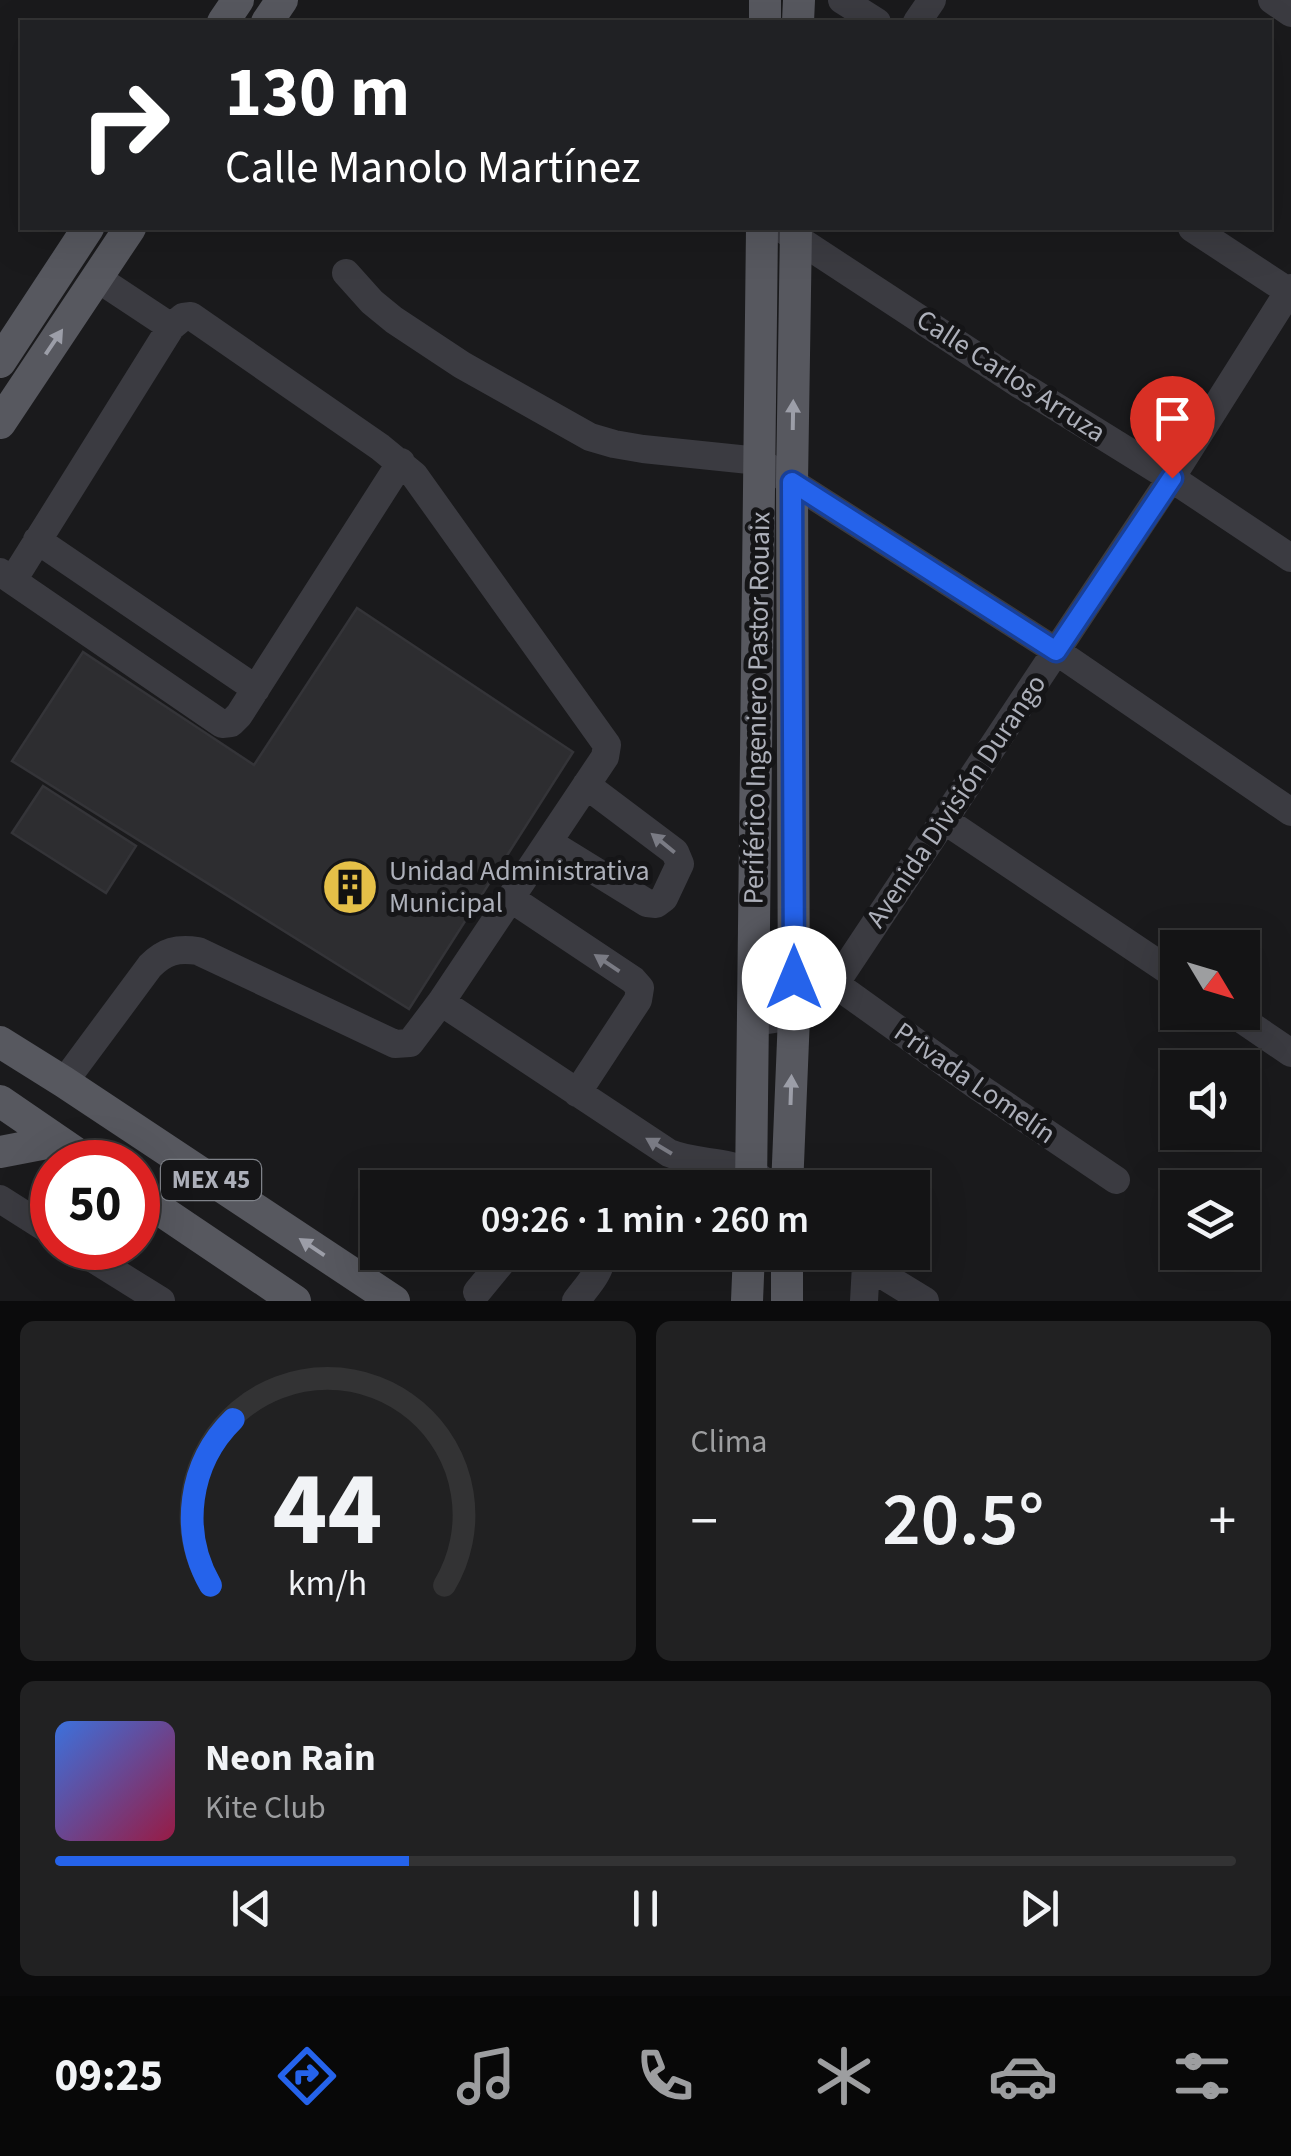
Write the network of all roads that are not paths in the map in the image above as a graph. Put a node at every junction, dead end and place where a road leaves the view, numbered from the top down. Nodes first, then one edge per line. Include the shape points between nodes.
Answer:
1 (842, 0) edge
2 (1272, 0) edge
3 (1291, 12) edge
4 (874, 20) edge
5 (87, 230) edge
6 (129, 230) edge
7 (762, 230) edge
8 (1195, 230) edge
9 (791, 231) edge
10 (346, 273) dead end
11 (97, 278) junction
12 (1290, 290) edge
13 (171, 328) junction
14 (0, 362) edge
15 (0, 423) edge
16 (759, 461) junction
17 (400, 462) junction
18 (1172, 478) junction
19 (792, 482) junction
20 (37, 540) junction
21 (1291, 558) edge
22 (6, 576) edge
23 (1056, 651) junction
24 (256, 688) junction
25 (586, 785) junction
26 (1291, 812) edge
27 (944, 820) junction
28 (548, 842) junction
29 (510, 898) junction
30 (1160, 965) edge
31 (835, 984) junction
32 (440, 1002) junction
33 (794, 1016) junction
34 (754, 1022) junction
35 (1257, 1030) edge
36 (14, 1051) edge
37 (1291, 1053) edge
38 (64, 1082) junction
39 (577, 1092) junction
40 (0, 1101) edge
41 (56, 1140) edge
42 (30, 1145) edge
43 (0, 1152) edge
44 (738, 1170) edge
45 (758, 1170) edge
46 (788, 1170) edge
47 (1116, 1180) dead end
48 (0, 1199) edge
49 (160, 1210) edge
50 (30, 1218) edge
51 (111, 1270) edge
52 (498, 1270) edge
53 (597, 1270) edge
54 (748, 1270) edge
55 (787, 1270) edge
56 (858, 1270) edge
57 (874, 1270) edge
58 (479, 1298) edge
59 (160, 1301) edge
60 (294, 1301) edge
61 (394, 1301) edge
62 (576, 1301) edge
63 (747, 1301) edge
64 (786, 1301) edge
65 (864, 1301) edge
66 (925, 1301) edge

1 - 4 street
2 - 3 street
5 - 14 main road
6 - 11 main road
7 - 16 main road, Periférico Ingeniero Pastor Rouaix
8 - 12 street
9 - 18 street, Calle Carlos Arruza
19 -> 9 main road
10 - 16 street via 418,336 590,437
11 - 13 street
15 -> 11 main road
12 - 18 street, Avenida División Durango
13 - 17 street via 183,317 197,318
13 - 20 street
16 - 19 street
16 - 34 main road, Periférico Ingeniero Pastor Rouaix
17 - 24 street
17 - 25 street via 607,744
18 - 21 street, Calle Carlos Arruza
18 - 23 street, Avenida División Durango
19 - 23 street
19 - 33 main road
20 - 22 street
20 - 24 street
22 - 24 street via 222,724 239,715
23 - 26 street
23 - 27 street, Avenida División Durango
25 - 28 street
28 -> 25 street via 647,903 664,898 680,864 675,852
27 - 30 street
27 - 31 street, Avenida División Durango
28 - 29 street
29 - 32 street
39 -> 29 street via 638,1000 638,984
31 - 33 street, Avenida División Durango via 813,1008
31 - 47 street, Privada Lomelín
32 - 38 street via 416,1038 395,1044 198,951 171,950 150,966
32 - 39 street
33 - 34 street, Avenida División Durango
46 -> 33 main road
34 - 45 main road, Periférico Ingeniero Pastor Rouaix
35 - 37 street
36 - 38 main road, MEX 45
36 - 40 main road
61 -> 38 main road, MEX 45
44 -> 39 street via 669,1153
40 - 41 main road
42 - 43 main road
48 - 50 street
49 - 60 main road, MEX 45
51 - 59 street
52 - 58 street
53 - 62 street
54 - 63 main road
55 - 64 main road
56 - 65 street
57 - 66 street

